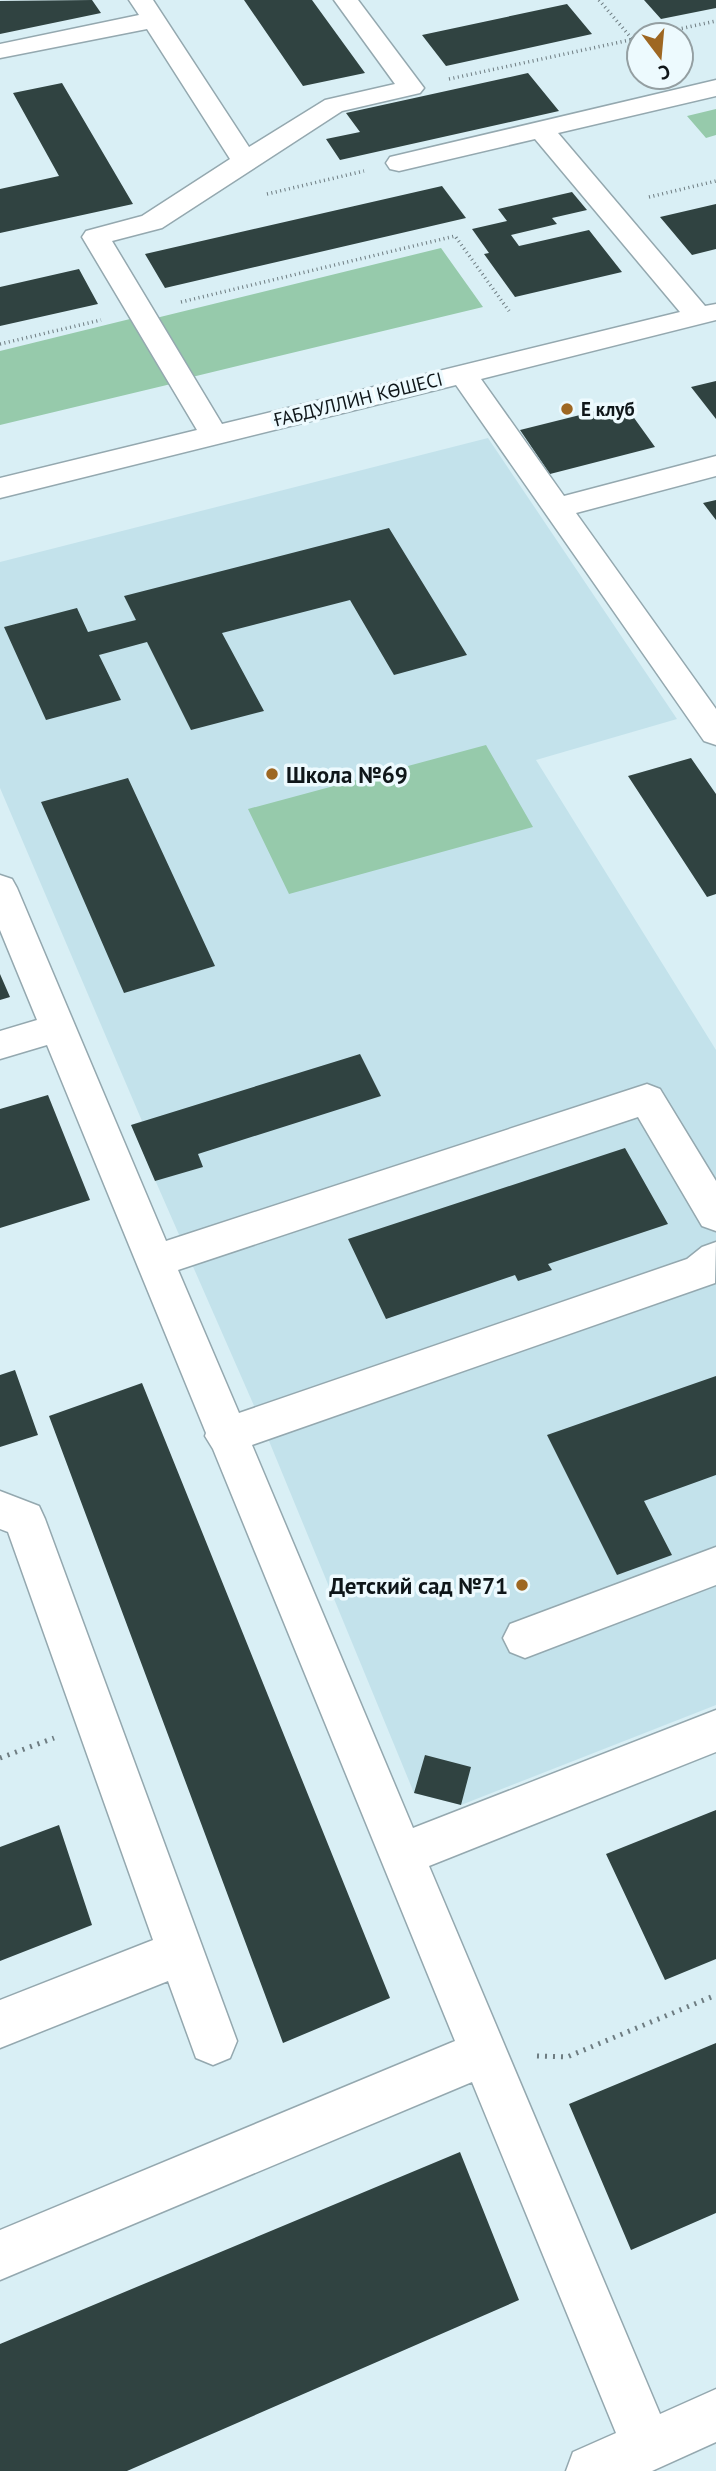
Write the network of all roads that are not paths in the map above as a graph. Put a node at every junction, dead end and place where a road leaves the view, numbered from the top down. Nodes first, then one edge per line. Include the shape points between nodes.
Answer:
1 (346, 0) edge
2 (147, 10) edge
3 (0, 51) edge
4 (716, 88) edge
5 (541, 129) junction
6 (245, 161) junction
7 (399, 163) road end
8 (707, 314) edge
9 (462, 373) junction
10 (214, 435) junction
11 (716, 466) edge
12 (0, 488) edge
13 (557, 508) junction
14 (716, 733) edge
15 (0, 888) edge
16 (58, 1028) junction
17 (0, 1045) edge
18 (716, 1215) edge
19 (716, 1258) edge
20 (155, 1261) junction
21 (225, 1436) junction
22 (0, 1510) edge
23 (716, 1566) edge
24 (525, 1638) dead end
25 (716, 1731) edge
26 (400, 1855) junction
27 (181, 1952) junction
28 (0, 2024) edge
29 (213, 2041) dead end
30 (483, 2053) junction
31 (0, 2255) edge
32 (716, 2415) edge
33 (647, 2446) junction
34 (592, 2471) edge

1 - 6 street via 411,88 334,105
2 - 3 street
2 - 6 street
4 - 5 street
5 - 7 street
5 - 8 street
6 - 10 street via 152,222 96,237
8 - 9 street, ҒАБДУЛЛИН КӨШЕСІ
9 - 10 street, ҒАБДУЛЛИН КӨШЕСІ
9 - 13 street
10 - 12 street, ҒАБДУЛЛИН КӨШЕСІ
11 - 13 street
13 - 14 street
15 - 16 street
16 - 17 street
16 - 20 street
18 - 20 street via 647,1099
19 - 21 street via 701,1271
20 - 21 street
21 - 26 street
22 - 27 street via 24,1520
23 - 24 street
25 - 26 street
26 - 30 street
27 - 28 street
27 - 29 street
30 - 31 street
30 - 33 street
32 - 33 street
33 - 34 street

